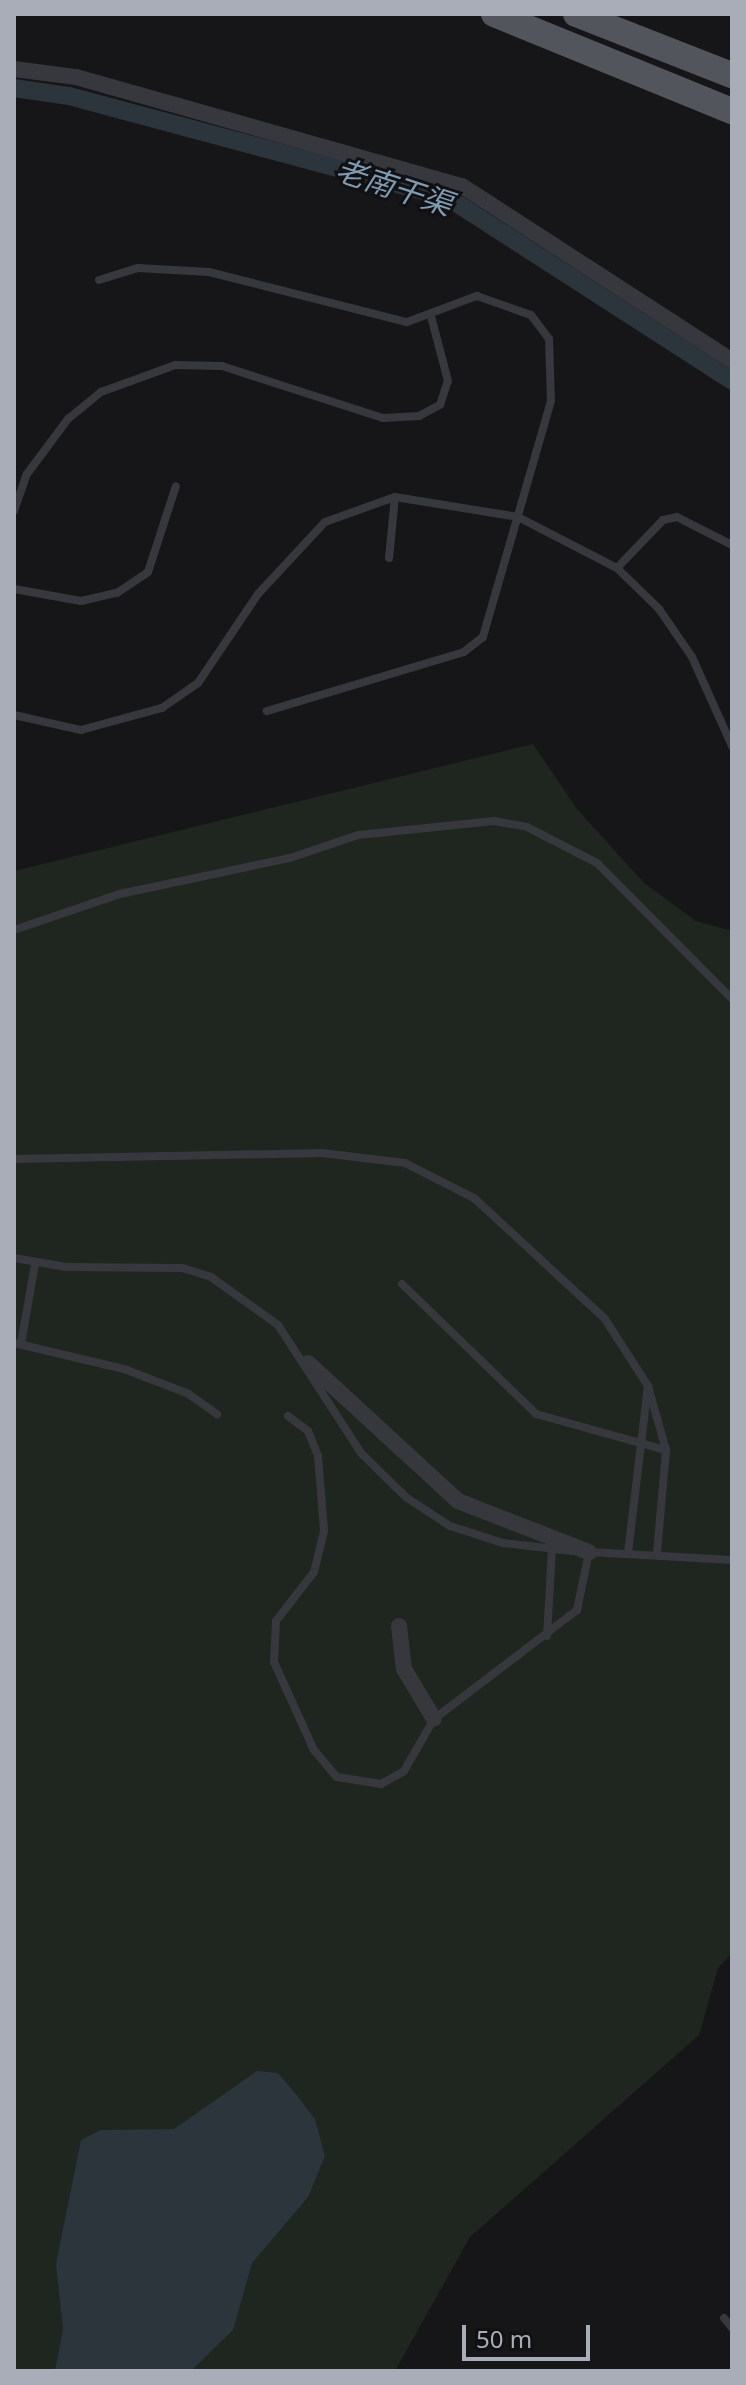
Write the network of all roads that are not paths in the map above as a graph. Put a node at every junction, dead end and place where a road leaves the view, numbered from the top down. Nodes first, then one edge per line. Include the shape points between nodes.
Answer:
1 (494, 14) edge
2 (576, 14) edge
3 (14, 69) edge
4 (732, 75) edge
5 (732, 111) edge
6 (99, 280) dead end
7 (431, 316) junction
8 (732, 361) edge
9 (176, 486) dead end
10 (395, 497) junction
11 (14, 511) edge
12 (518, 517) junction
13 (732, 545) edge
14 (389, 558) dead end
15 (617, 568) junction
16 (14, 589) edge
17 (267, 711) dead end
18 (14, 715) edge
19 (732, 746) edge
20 (14, 930) edge
21 (732, 999) edge
22 (14, 1159) edge
23 (14, 1258) edge
24 (35, 1264) junction
25 (402, 1284) dead end
26 (18, 1344) edge
27 (308, 1363) junction
28 (648, 1386) junction
29 (217, 1414) dead end
30 (288, 1416) dead end
31 (638, 1439) junction
32 (666, 1450) junction
33 (552, 1550) junction
34 (589, 1552) junction
35 (628, 1553) junction
36 (657, 1553) junction
37 (732, 1560) edge
38 (399, 1626) dead end
39 (547, 1636) junction
40 (434, 1719) junction
41 (724, 2318) dead end
42 (732, 2328) edge

1 - 5 main road
2 - 4 main road
3 - 8 street via 76,77 462,186
6 - 7 lane via 174,268 373,318
7 - 11 lane via 448,381 440,405 419,416 383,418 222,366 175,365 101,392 68,419 42,448
7 - 12 lane via 477,296 531,315 549,339 551,401
9 - 16 lane via 148,572 117,593 81,601
10 - 12 lane
10 - 14 lane
10 - 18 lane via 325,522 258,594 198,683 162,708 81,730
12 - 15 lane
12 - 17 lane via 483,637 464,652
13 - 15 lane via 677,517 663,520
15 - 19 lane via 659,609 692,657
20 - 21 lane via 120,894 290,858 358,835 494,821 527,827 597,863
22 - 28 lane via 322,1153 405,1163 474,1198 507,1228 605,1319
23 - 24 lane
24 - 26 lane
24 - 27 lane via 182,1268 211,1277 278,1325
25 - 31 lane via 507,1394 536,1414
26 - 29 lane via 124,1369 187,1393
27 - 33 lane via 361,1453 407,1498 450,1526
27 - 34 street via 458,1501
28 - 31 lane
28 - 32 lane
30 - 40 lane via 308,1431 318,1456 324,1531 314,1572 276,1621 272,1644 314,1750 337,1777 381,1784 404,1771
31 - 32 lane
31 - 35 lane
32 - 36 lane
33 - 34 lane
33 - 39 lane
34 - 35 lane
34 - 39 lane via 577,1610
35 - 36 lane
36 - 37 lane
38 - 40 street via 404,1669
39 - 40 lane
41 - 42 lane

